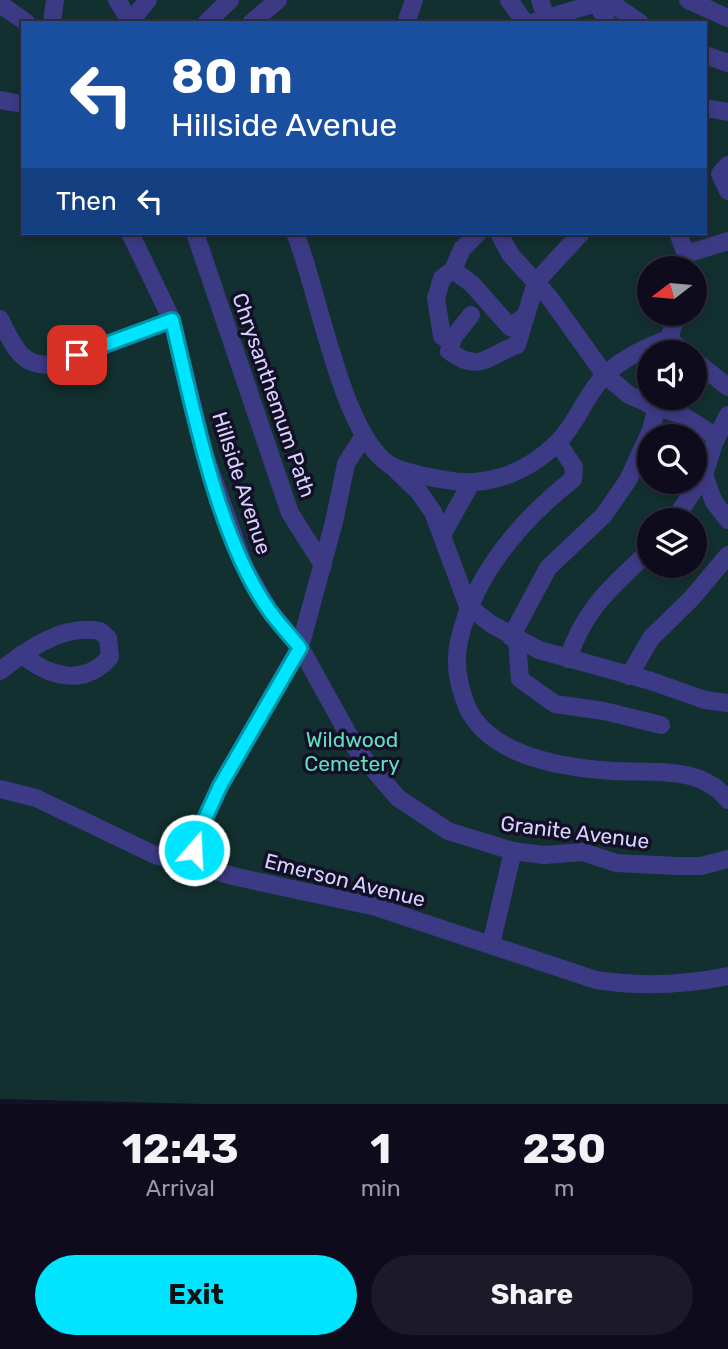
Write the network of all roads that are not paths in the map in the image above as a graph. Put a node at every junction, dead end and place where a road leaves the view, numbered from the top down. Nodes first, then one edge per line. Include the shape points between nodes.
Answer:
1 (55, 0) edge
2 (117, 0) edge
3 (148, 0) edge
4 (230, 0) edge
5 (278, 0) edge
6 (413, 0) edge
7 (509, 0) edge
8 (540, 0) edge
9 (688, 0) edge
10 (601, 1) edge
11 (0, 4) edge
12 (728, 18) edge
13 (544, 20) edge
14 (24, 21) edge
15 (52, 21) edge
16 (128, 21) edge
17 (129, 21) edge
18 (208, 21) edge
19 (253, 21) edge
20 (407, 21) edge
21 (524, 21) edge
22 (606, 21) edge
23 (636, 21) edge
24 (707, 56) edge
25 (728, 63) edge
26 (0, 100) edge
27 (21, 104) edge
28 (707, 108) edge
29 (728, 112) edge
30 (728, 164) edge
31 (707, 184) edge
32 (727, 188) edge
33 (131, 235) edge
34 (196, 235) edge
35 (296, 235) edge
36 (476, 235) edge
37 (500, 235) edge
38 (579, 235) edge
39 (678, 235) edge
40 (728, 241) edge
41 (684, 256) edge
42 (696, 256) edge
43 (453, 270) junction
44 (537, 282) junction
45 (471, 315) dead end
46 (524, 317) junction
47 (0, 319) edge
48 (172, 320) junction
49 (673, 326) edge
50 (669, 339) joint
51 (452, 342) junction
52 (707, 370) edge
53 (605, 375) junction
54 (728, 387) edge
55 (637, 398) edge
56 (656, 410) edge
57 (666, 410) edge
58 (728, 415) edge
59 (363, 437) junction
60 (717, 437) junction
61 (558, 443) junction
62 (707, 466) edge
63 (393, 467) junction
64 (707, 483) edge
65 (470, 485) junction
66 (728, 520) edge
67 (443, 533) junction
68 (728, 555) edge
69 (637, 562) edge
70 (323, 565) junction
71 (468, 606) junction
72 (514, 638) junction
73 (300, 648) junction
74 (22, 654) dead end
75 (568, 659) junction
76 (0, 671) edge
77 (629, 676) junction
78 (728, 703) edge
79 (662, 725) dead end
80 (0, 789) edge
81 (728, 800) edge
82 (513, 851) junction
83 (728, 859) edge
84 (192, 864) junction
85 (491, 944) junction
86 (728, 976) edge

1 - 15 street
2 - 16 street
3 - 17 street
4 - 18 street
5 - 19 street
6 - 20 street
7 - 21 street
8 - 13 street
9 - 12 street
10 - 13 street
10 - 22 street
10 - 23 street
11 - 14 street
24 - 25 street
26 - 27 street
28 - 29 street
30 - 32 street via 720,174
31 - 32 street
33 - 48 street, Hillside Avenue
34 - 70 street, Chrysanthemum Path via 290,513
35 - 59 street via 309,265 350,410
36 - 43 street via 462,249
37 - 44 street via 510,254
38 - 44 street
39 - 41 street
40 - 42 street
43 - 46 street via 472,284 510,327
43 - 51 street via 442,278 436,298 442,336
44 - 46 street
44 - 53 street
45 - 51 street
46 - 51 street via 517,345 484,363 463,362 449,352
47 - 48 street via 14,346 39,366
48 - 73 street, Hillside Avenue via 204,452 245,568 269,610
49 - 50 street
50 - 53 street via 639,351
52 - 54 street
53 - 55 street
53 - 61 street
56 - 72 street via 628,480 604,515 548,568
57 - 60 street
58 - 60 street
59 - 63 street
59 - 70 street via 346,464
60 - 62 street
61 - 65 street via 520,469
61 - 71 street via 574,467 573,479 537,507 496,559
63 - 65 street
63 - 67 street via 419,492
64 - 66 street
65 - 67 street
67 - 71 street
68 - 77 street via 650,638
69 - 75 street via 593,607 577,631
70 - 73 street
71 - 72 street
71 - 81 street via 457,652 458,675 472,717 492,737 552,763 671,772 703,779
72 - 75 street
72 - 79 street via 520,679 555,704
73 - 82 street, Granite Avenue via 357,750 398,798 448,831
73 - 84 street via 220,786 197,836
74 - 76 street
75 - 77 street
77 - 78 street
80 - 84 street, Emerson Avenue via 36,798 155,855
82 - 83 street, Granite Avenue via 544,855 583,852 616,863 678,866
82 - 85 street
84 - 85 street, Emerson Avenue via 376,907
85 - 86 street, Emerson Avenue via 596,980 629,985

